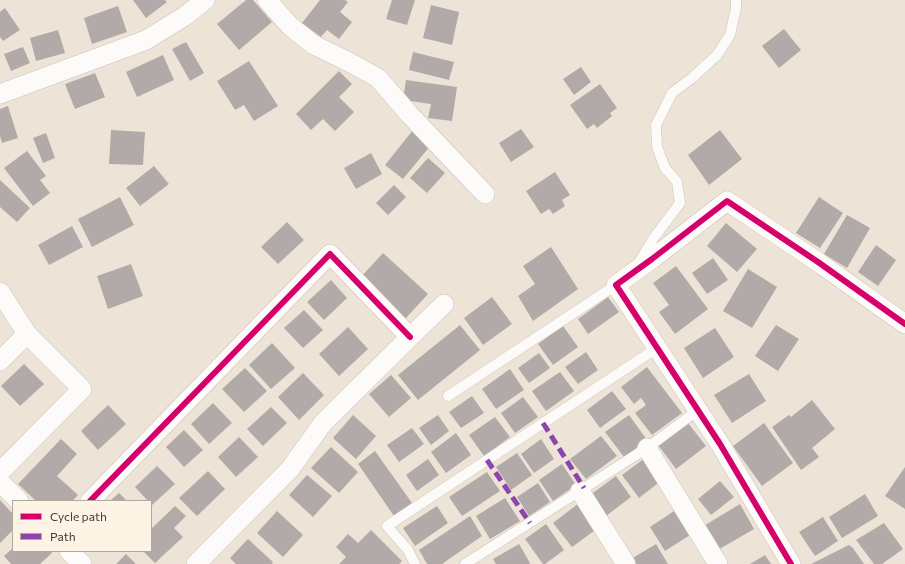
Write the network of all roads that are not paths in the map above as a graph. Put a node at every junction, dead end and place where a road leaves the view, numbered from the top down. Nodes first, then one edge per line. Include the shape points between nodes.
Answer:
1 (205, 0) edge
2 (267, 0) edge
3 (736, 0) edge
4 (0, 94) edge
5 (485, 194) dead end
6 (633, 272) junction
7 (616, 284) junction
8 (0, 292) edge
9 (444, 304) dead end
10 (905, 324) edge
11 (27, 334) junction
12 (410, 336) junction
13 (657, 348) junction
14 (0, 360) edge
15 (448, 396) dead end
16 (698, 410) junction
17 (647, 448) junction
18 (0, 472) edge
19 (0, 482) edge
20 (580, 491) junction
21 (18, 500) edge
22 (91, 500) edge
23 (70, 552) edge
24 (82, 564) edge
25 (196, 564) edge
26 (415, 564) edge
27 (465, 564) edge
28 (626, 564) edge
29 (718, 564) edge
30 (791, 564) edge

1 - 4 street via 185,16 146,40
2 - 5 street via 290,26 314,45 378,78
3 - 6 lane via 730,35 717,55 672,93 656,125 657,147 665,168 677,182 680,203 653,239
6 - 7 street
6 - 10 street via 726,201
7 - 13 street
7 - 15 lane
8 - 11 street
9 - 12 street
11 - 14 street
11 - 18 street via 82,389
12 - 22 street via 330,254
12 - 25 street via 323,423 290,469
13 - 16 street
13 - 26 lane via 387,526 408,550
16 - 17 lane
16 - 30 street
17 - 20 lane
17 - 29 street
19 - 21 street
20 - 27 lane
20 - 28 street
23 - 24 street

